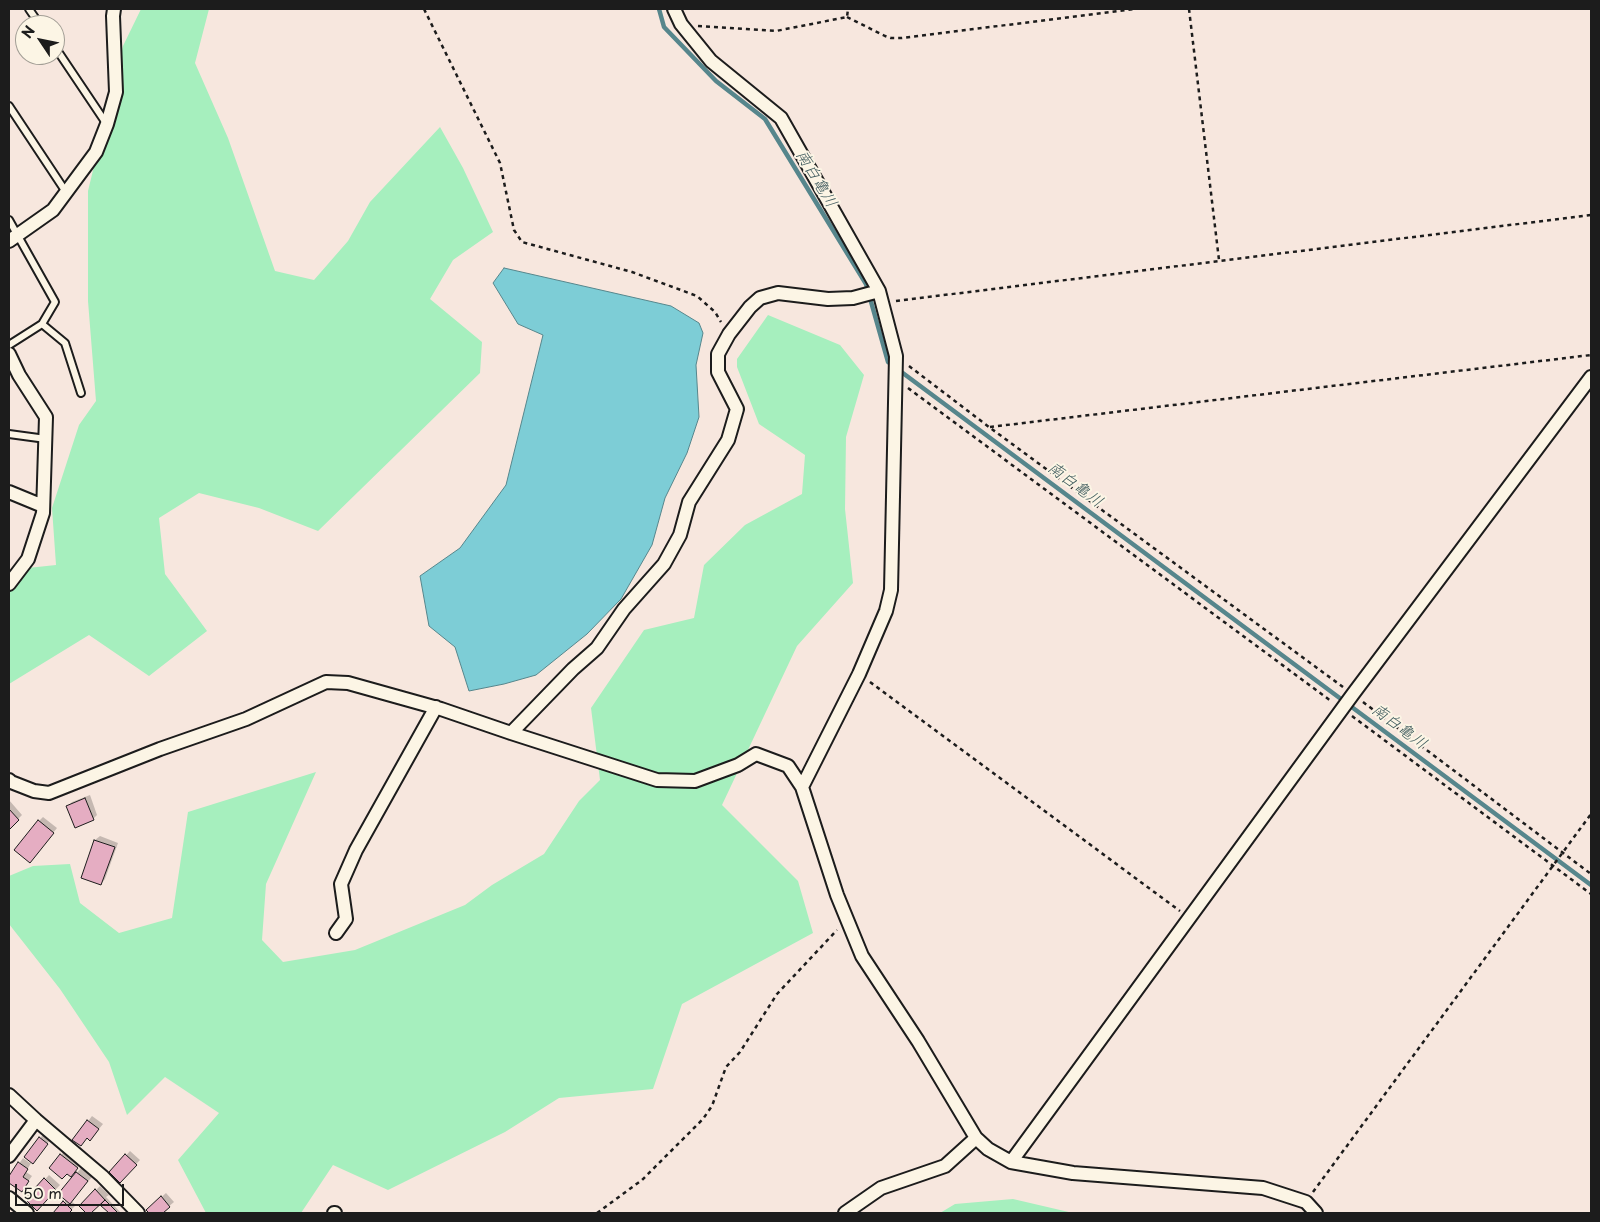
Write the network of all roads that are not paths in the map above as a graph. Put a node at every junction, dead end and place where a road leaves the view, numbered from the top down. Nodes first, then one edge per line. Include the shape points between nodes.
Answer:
1 (674, 9) edge
2 (112, 11) edge
3 (65, 62) edge
4 (9, 106) edge
5 (107, 124) junction
6 (66, 192) junction
7 (9, 220) edge
8 (14, 238) edge
9 (881, 297) junction
10 (42, 324) junction
11 (9, 345) edge
12 (9, 354) edge
13 (1591, 377) edge
14 (81, 393) dead end
15 (9, 434) edge
16 (46, 439) junction
17 (9, 492) edge
18 (43, 506) junction
19 (9, 584) edge
20 (436, 707) junction
21 (511, 733) junction
22 (9, 780) edge
23 (802, 787) junction
24 (336, 932) dead end
25 (9, 1096) edge
26 (36, 1120) junction
27 (976, 1138) junction
28 (9, 1156) edge
29 (1011, 1162) junction
30 (9, 1198) edge
31 (27, 1213) edge
32 (138, 1213) edge
33 (845, 1213) edge
34 (1316, 1213) edge

1 - 9 street via 681,24 711,61 780,118
2 - 5 street via 116,92
3 - 5 lane
4 - 6 lane
5 - 6 street via 96,152
6 - 8 street via 53,210
7 - 8 lane
8 - 10 lane via 55,302
9 - 21 street via 864,295 828,299 778,293 760,298 750,306 718,354 718,372 737,409 728,440 690,502 680,535 664,564 624,609 597,648
9 - 23 street via 896,356 891,590 859,674
10 - 11 lane
10 - 14 lane via 65,343
12 - 16 street via 18,375 46,417
13 - 29 street via 1353,694
15 - 16 lane
16 - 18 street
17 - 18 street
18 - 19 street via 28,559
20 - 21 street
20 - 22 street via 348,683 326,682 246,719 49,793
20 - 24 street via 356,850 341,884 346,919
21 - 23 street via 657,780 695,782 756,754 788,766
23 - 27 street via 837,895 862,956
25 - 26 street
26 - 28 street
26 - 32 street via 102,1176
27 - 29 street
27 - 33 street via 944,1166 881,1188
29 - 34 street via 1073,1173 1262,1188 1306,1202
30 - 31 street

